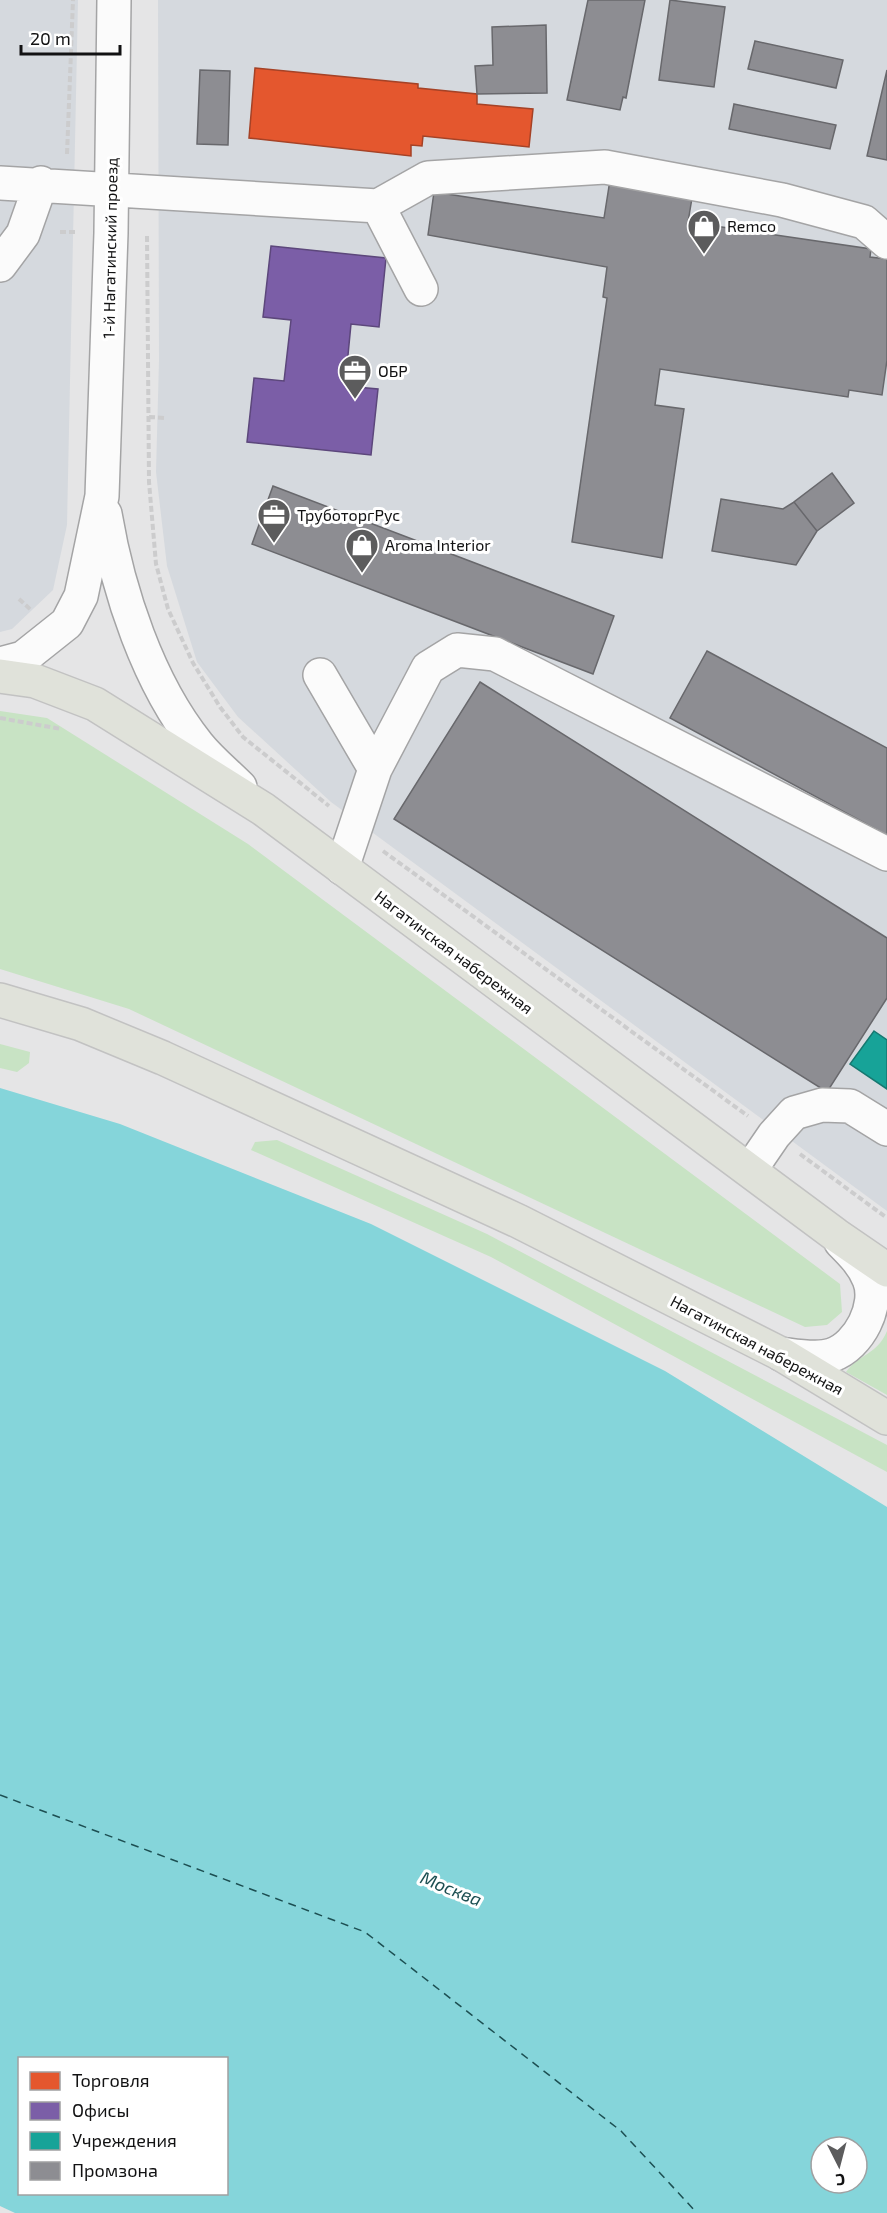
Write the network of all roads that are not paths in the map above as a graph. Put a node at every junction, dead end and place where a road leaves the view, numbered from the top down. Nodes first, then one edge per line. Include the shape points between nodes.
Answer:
1 (114, 0) edge
2 (0, 183) edge
3 (54, 184) junction
4 (111, 189) junction
5 (378, 206) junction
6 (887, 242) edge
7 (0, 265) edge
8 (421, 289) dead end
9 (102, 496) junction
10 (0, 664) edge
11 (320, 675) dead end
12 (0, 676) edge
13 (375, 769) junction
14 (263, 809) junction
15 (887, 854) edge
16 (342, 868) junction
17 (0, 1000) edge
18 (887, 1129) edge
19 (750, 1170) junction
20 (836, 1236) junction
21 (887, 1270) edge
22 (781, 1354) junction
23 (887, 1418) edge

1 - 4 street, 1-й Нагатинский проезд
2 - 3 street
3 - 4 street
3 - 7 street
4 - 5 street
4 - 9 street, 1-й Нагатинский проезд
5 - 6 street via 428,178 605,167 782,200 864,222
5 - 8 street
9 - 10 street via 81,596 67,623 23,658
9 - 14 street via 124,602 165,696 198,745
11 - 13 street
12 - 14 main road, Нагатинская набережная via 35,681 94,705
13 - 15 street via 428,668 457,650 495,654
13 - 16 street
14 - 16 main road, Нагатинская набережная
16 - 19 main road, Нагатинская набережная
17 - 22 main road, Нагатинская набережная via 81,1024 163,1058 518,1221
18 - 19 street via 850,1106 822,1105 794,1113
19 - 20 main road, Нагатинская набережная
20 - 21 main road, Нагатинская набережная
20 - 22 street via 860,1262 870,1281 872,1301 864,1325 849,1344 832,1355
22 - 23 main road, Нагатинская набережная

